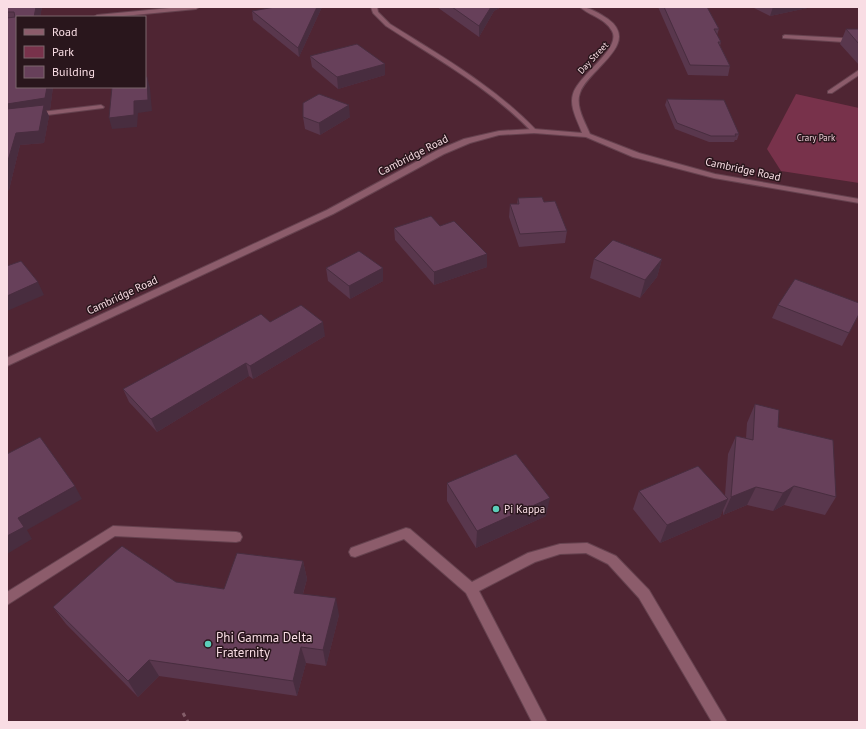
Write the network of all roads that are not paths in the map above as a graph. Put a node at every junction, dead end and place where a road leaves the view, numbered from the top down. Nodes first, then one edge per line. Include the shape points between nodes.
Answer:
1 (196, 7) edge
2 (374, 7) edge
3 (583, 7) edge
4 (107, 16) edge
5 (785, 37) dead end
6 (859, 41) edge
7 (859, 72) edge
8 (830, 92) dead end
9 (101, 107) dead end
10 (7, 118) edge
11 (534, 131) junction
12 (587, 135) junction
13 (859, 201) edge
14 (7, 362) edge
15 (236, 537) dead end
16 (355, 552) dead end
17 (471, 589) junction
18 (7, 599) edge
19 (540, 722) edge
20 (720, 722) edge

1 - 4 street
2 - 11 street via 375,12 388,25 480,85 524,119
3 - 12 street, Day Street via 609,23 616,31 618,39 616,46 587,75 576,93 576,104
5 - 6 street
7 - 8 street
9 - 10 street
11 - 12 street, Cambridge Road
11 - 14 street, Cambridge Road via 499,133 467,141 440,152 330,212
12 - 13 street, Cambridge Road via 636,155 714,176
15 - 18 street via 113,531
16 - 17 street via 406,533
17 - 19 street
17 - 20 street via 532,557 560,549 587,548 612,560 644,594

